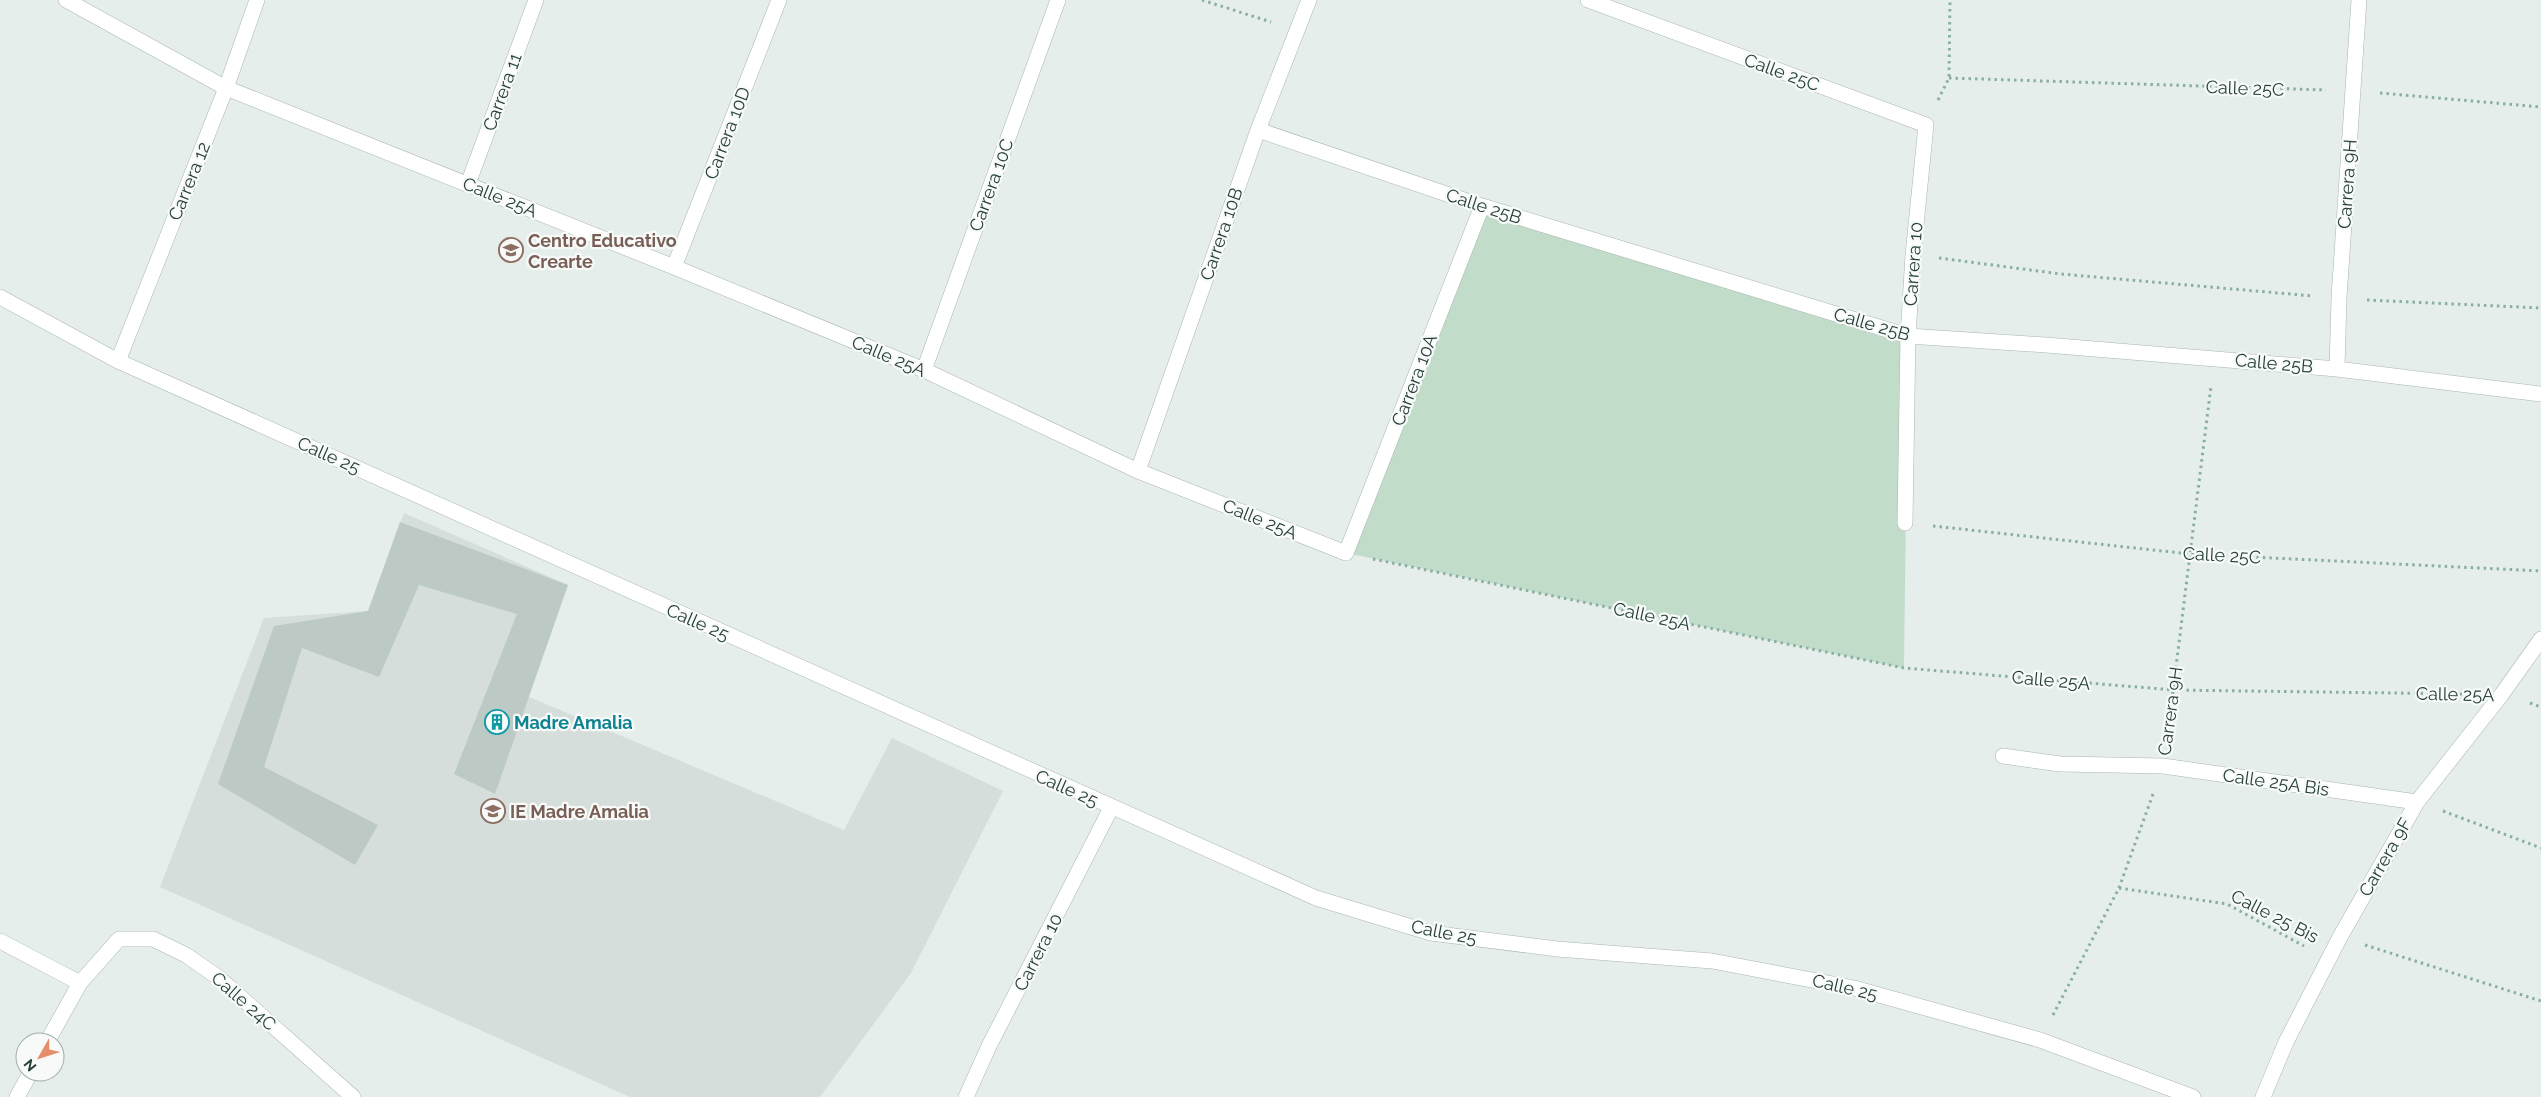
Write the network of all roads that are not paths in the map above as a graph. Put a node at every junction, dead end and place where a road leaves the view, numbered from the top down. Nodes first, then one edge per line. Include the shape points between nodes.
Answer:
1 (66, 0) edge
2 (256, 0) edge
3 (536, 0) edge
4 (779, 0) edge
5 (1058, 0) edge
6 (1308, 0) edge
7 (1588, 0) edge
8 (2359, 0) edge
9 (226, 88) junction
10 (1926, 126) joint
11 (1258, 130) junction
12 (468, 184) junction
13 (1482, 206) junction
14 (674, 267) junction
15 (0, 297) edge
16 (1908, 336) junction
17 (118, 361) junction
18 (2337, 369) junction
19 (924, 370) junction
20 (2541, 394) edge
21 (1138, 471) junction
22 (1905, 523) road end
23 (1346, 553) joint
24 (2541, 639) edge
25 (2003, 756) dead end
26 (2417, 802) junction
27 (1111, 808) junction
28 (0, 941) edge
29 (80, 983) junction
30 (53, 1032) edge
31 (25, 1082) edge
32 (17, 1097) edge
33 (353, 1097) edge
34 (966, 1097) edge
35 (2192, 1097) edge
36 (2262, 1097) edge

1 - 9 street, Calle 25A
2 - 9 street, Carrera 12
3 - 12 street, Carrera 11
4 - 14 street, Carrera 10D
5 - 19 street, Carrera 10C
6 - 11 street, Carrera 10B
7 - 10 street, Calle 25C
8 - 18 street, Carrera 9H
9 - 12 street, Calle 25A
9 - 17 street, Carrera 12
10 - 16 street, Carrera 10
11 - 13 street, Calle 25B
11 - 21 street, Carrera 10B
12 - 14 street, Calle 25A
13 - 16 street, Calle 25B
13 - 23 street, Carrera 10A
14 - 19 street, Calle 25A
15 - 17 street, Calle 25
16 - 18 street, Calle 25B
16 - 22 street, Carrera 10
17 - 27 street, Calle 25
18 - 20 street, Calle 25B
19 - 21 street, Calle 25A
21 - 23 street, Calle 25A
24 - 26 street, Carrera 9F
25 - 26 street, Calle 25A Bis via 2060,764 2163,766
26 - 36 street, Carrera 9F via 2340,937 2286,1042
27 - 34 street, Carrera 10
27 - 35 street, Calle 25 via 1316,898 1431,933 1557,949 1712,961 1854,988 2040,1040
28 - 29 street
29 - 30 street
29 - 33 street, Calle 24C via 119,939 153,940 186,955 219,978
31 - 32 street

